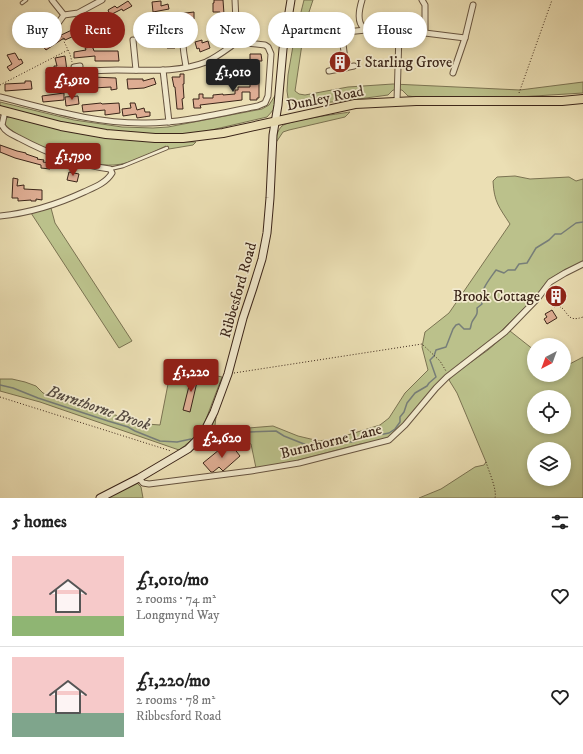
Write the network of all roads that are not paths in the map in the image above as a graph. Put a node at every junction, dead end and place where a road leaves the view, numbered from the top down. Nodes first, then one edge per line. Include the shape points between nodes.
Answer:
1 (26, 0) edge
2 (52, 0) edge
3 (102, 0) edge
4 (235, 0) edge
5 (291, 0) edge
6 (362, 0) edge
7 (422, 0) edge
8 (22, 2) dead end
9 (473, 5) dead end
10 (236, 12) edge
11 (425, 12) edge
12 (64, 15) junction
13 (62, 18) edge
14 (363, 28) edge
15 (363, 30) edge
16 (427, 33) edge
17 (465, 38) junction
18 (260, 44) edge
19 (134, 48) edge
20 (184, 48) edge
21 (229, 48) edge
22 (399, 48) edge
23 (80, 66) dead end
24 (354, 66) dead end
25 (186, 67) junction
26 (346, 68) junction
27 (136, 70) junction
28 (163, 70) junction
29 (329, 71) dead end
30 (453, 73) dead end
31 (0, 97) edge
32 (583, 99) edge
33 (397, 101) junction
34 (2, 110) edge
35 (169, 122) junction
36 (276, 122) junction
37 (2, 127) edge
38 (167, 148) dead end
39 (110, 168) junction
40 (0, 216) edge
41 (583, 264) edge
42 (139, 478) junction
43 (100, 498) edge

1 - 8 lane
2 - 12 street
3 - 12 street via 78,13
4 - 10 street
5 - 36 main road, Ribbesford Road
6 - 14 street via 359,20
7 - 11 street
9 - 17 street
12 - 13 street
15 - 26 street via 346,32 342,36
16 - 17 street
17 - 30 street
18 - 35 street via 265,45 269,50 271,60 268,96 265,103
19 - 27 street
20 - 25 street
21 - 25 street via 205,62
22 - 33 street
23 - 27 street via 74,67 74,72
24 - 26 street
25 - 28 street
26 - 29 street
27 - 28 street
28 - 35 street
31 - 35 street via 93,119 130,123
32 - 33 main road, Dunley Road
33 - 36 main road, Dunley Road via 355,104
34 - 36 main road, Dunley Road via 82,130 155,138 201,136
34 - 37 street, Dunley Road
36 - 42 main road, Ribbesford Road via 267,233 260,266 214,412 196,442
37 - 39 street, Dunley Road via 29,144 55,155 87,165
38 - 39 lane via 123,166
39 - 40 street via 112,173 105,181 69,199 40,209
41 - 42 street, Burnthorne Lane via 550,282 505,332 447,377 399,432 385,442 299,463 229,475 149,484 143,483
42 - 43 main road, Ribbesford Road

